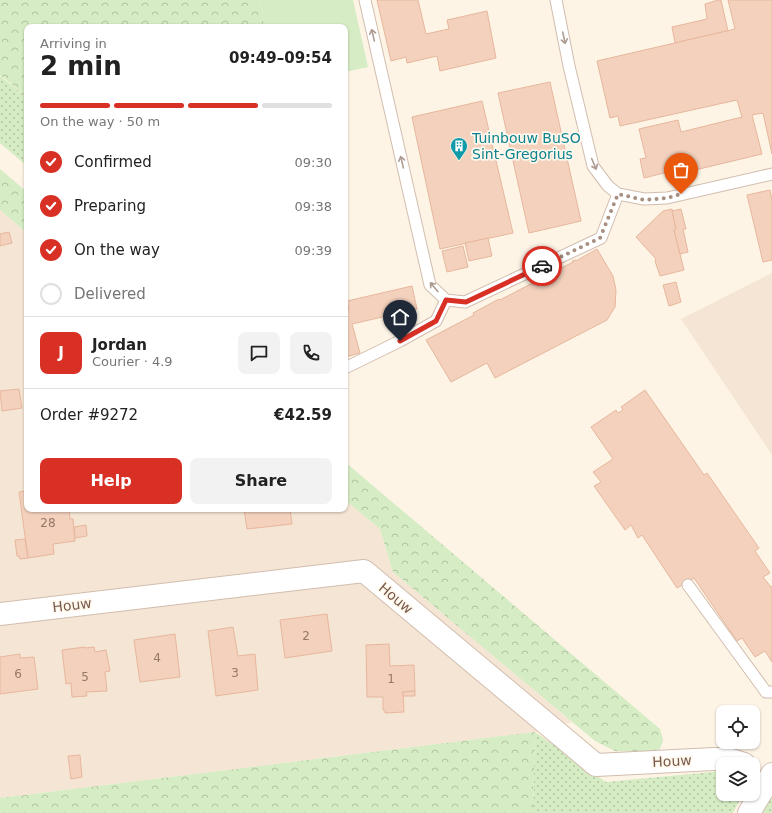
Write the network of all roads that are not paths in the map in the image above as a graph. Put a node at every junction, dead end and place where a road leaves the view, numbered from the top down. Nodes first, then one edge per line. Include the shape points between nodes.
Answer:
1 (365, 0) edge
2 (556, 0) edge
3 (772, 174) edge
4 (618, 194) junction
5 (446, 300) junction
6 (348, 367) edge
7 (688, 585) dead end
8 (0, 614) edge
9 (772, 692) edge
10 (716, 759) edge
11 (765, 772) edge
12 (749, 813) edge

5 -> 1 lane via 430,285
2 -> 4 lane via 593,166 608,186
3 - 4 lane via 667,198 644,200
4 - 5 lane via 600,238 466,302
5 - 6 lane via 436,321
7 - 9 lane via 766,692
8 - 10 street, Houw via 364,571 596,765
11 - 12 street

